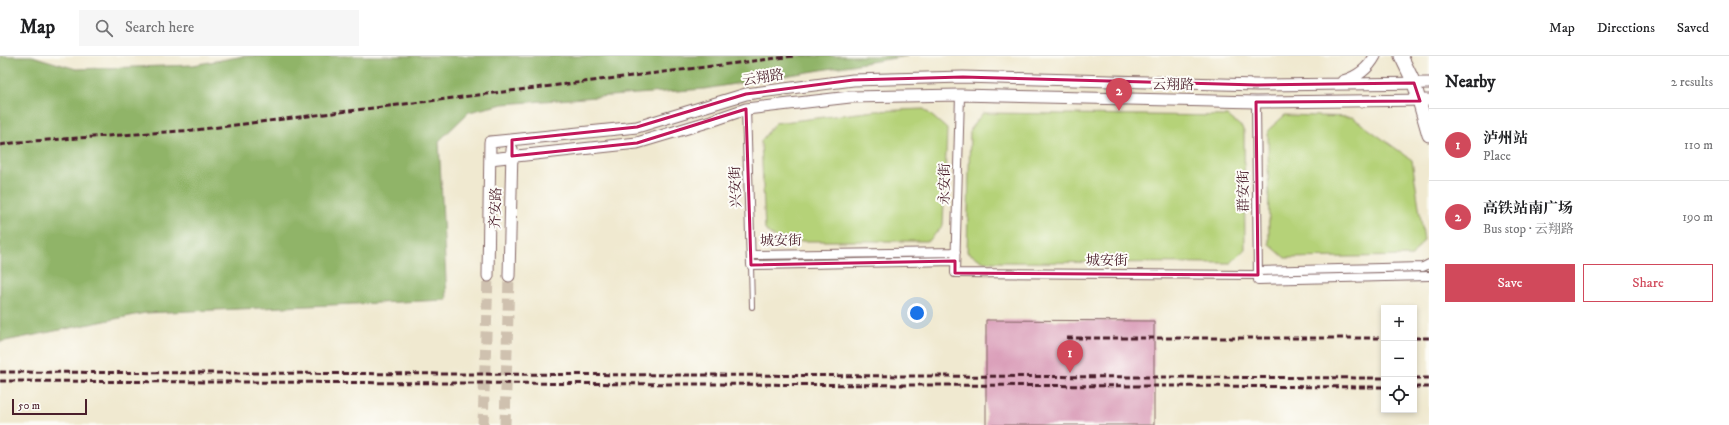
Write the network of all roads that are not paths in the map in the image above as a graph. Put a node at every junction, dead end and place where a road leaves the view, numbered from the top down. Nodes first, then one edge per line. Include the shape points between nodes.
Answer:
1 (1375, 56) edge
2 (1401, 56) edge
3 (1414, 83) junction
4 (1429, 83) edge
5 (1329, 84) junction
6 (960, 95) junction
7 (1424, 101) edge
8 (1256, 102) junction
9 (746, 109) junction
10 (1429, 135) edge
11 (512, 140) junction
12 (490, 142) joint
13 (512, 156) junction
14 (490, 159) junction
15 (956, 252) junction
16 (751, 255) junction
17 (956, 261) junction
18 (1429, 264) edge
19 (751, 265) junction
20 (955, 273) joint
21 (1258, 275) junction
22 (488, 276) tunnel mouth
23 (509, 276) tunnel mouth
24 (1429, 276) edge
25 (752, 307) dead end

1 - 5 street via 1357,76
2 - 3 main road
3 - 4 street, 云翔路
3 - 5 street, 云翔路
3 - 7 main road
5 - 11 street, 云翔路 via 1257,85 963,77 853,80 746,94 637,127
6 - 8 street, 云翔路
6 - 9 street, 云翔路 via 850,97
6 - 15 street, 永安街
7 - 8 street, 云翔路
7 - 10 main road
8 - 21 street, 群安街
9 - 13 street, 云翔路 via 637,142
9 - 16 street, 兴安街
11 - 12 street, 云翔路
11 - 13 street, 齐安路
12 - 14 street, 齐安路
13 - 14 street, 云翔路
13 - 23 street, 齐安路
14 - 22 street, 齐安路
15 - 16 street, 城安街
15 - 17 street, 永安街
16 - 19 street, 兴安街
17 - 19 street, 城安街
17 - 20 street, 永安街
18 - 21 street, 城安街 via 1423,267
19 - 25 lane
20 - 21 street, 城安街
21 - 24 street, 城安街

